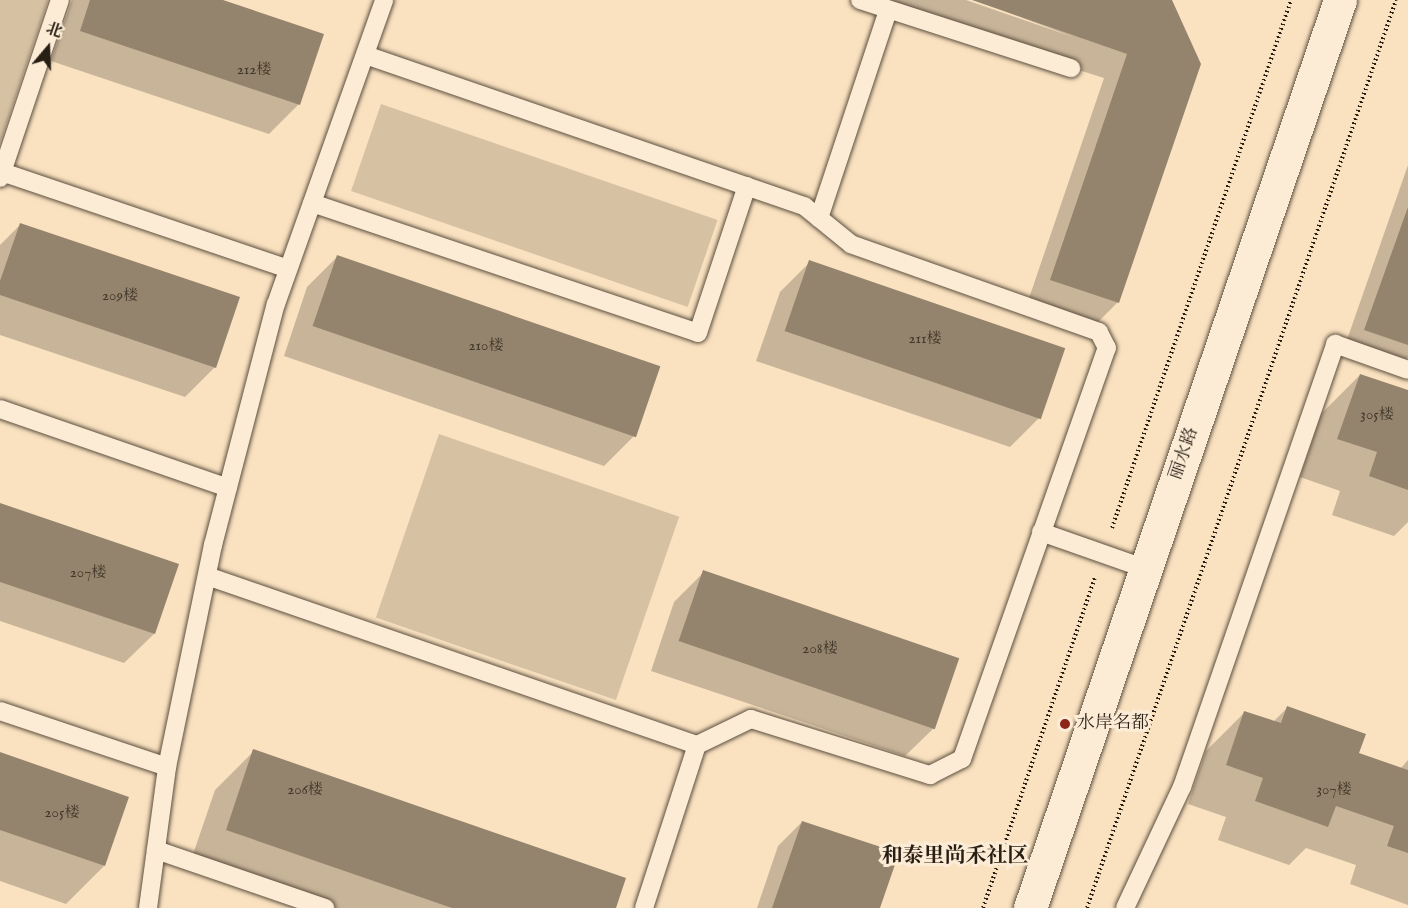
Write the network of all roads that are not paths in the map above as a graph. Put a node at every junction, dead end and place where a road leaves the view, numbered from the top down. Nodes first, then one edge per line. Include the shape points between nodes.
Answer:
1 (60, 0) edge
2 (384, 0) edge
3 (860, 0) edge
4 (1340, 0) edge
5 (888, 10) junction
6 (365, 54) junction
7 (1071, 68) dead end
8 (1, 175) edge
9 (747, 186) junction
10 (312, 203) junction
11 (819, 218) junction
12 (288, 269) junction
13 (1408, 370) edge
14 (0, 409) edge
15 (228, 488) junction
16 (1041, 532) junction
17 (1146, 569) junction
18 (207, 576) junction
19 (0, 711) edge
20 (698, 745) junction
21 (166, 766) junction
22 (156, 850) junction
23 (148, 908) edge
24 (325, 908) edge
25 (644, 908) edge
26 (1030, 908) edge
27 (1125, 908) edge

1 - 8 lane
2 - 6 lane
3 - 5 lane
4 - 17 street, 丽水路
5 - 7 lane
5 - 11 lane
6 - 9 lane
6 - 10 lane
8 - 12 lane
9 - 10 lane via 698,333
9 - 11 lane via 804,206
10 - 12 lane
11 - 16 lane via 850,244 1099,332 1107,348
12 - 15 lane
13 - 27 lane via 1335,344 1182,787
14 - 15 lane
15 - 18 lane
16 - 17 lane
16 - 20 lane via 962,759 930,775 751,718
17 - 26 street, 丽水路
18 - 20 lane
18 - 21 lane
19 - 21 lane
20 - 25 lane
21 - 22 lane
22 - 23 lane
22 - 24 lane

